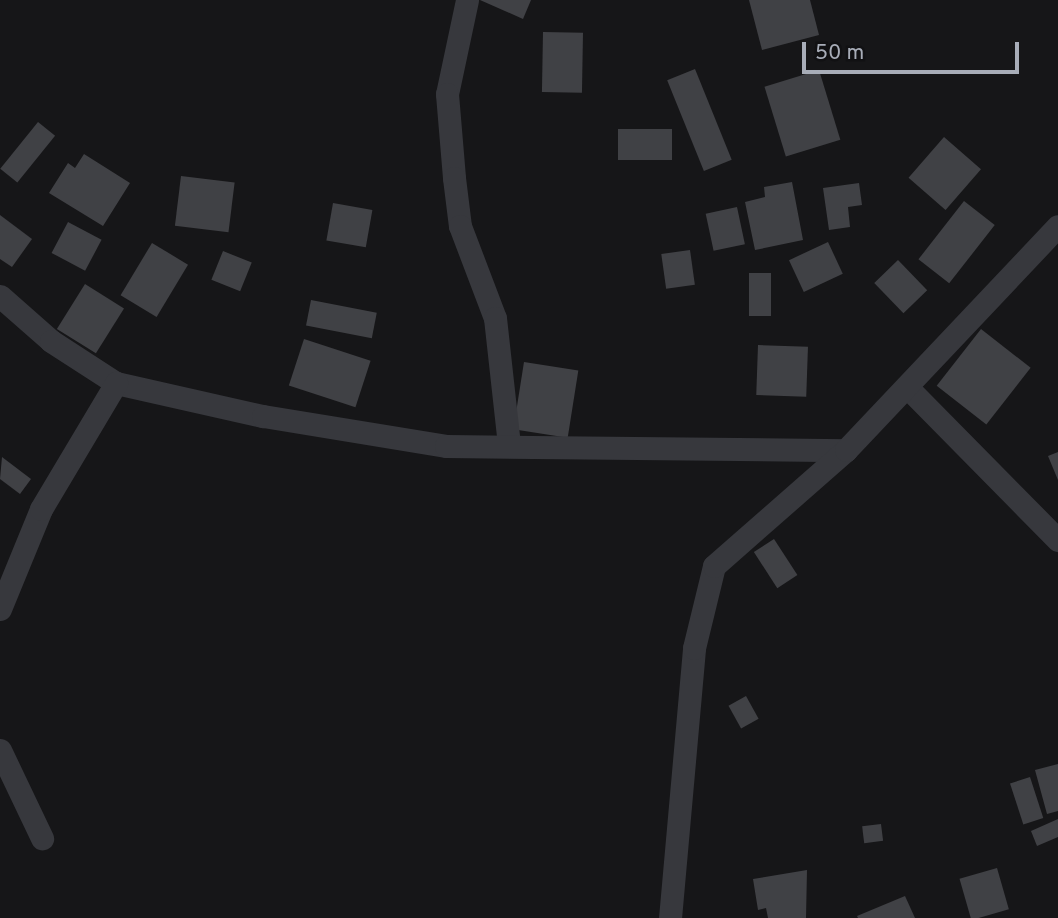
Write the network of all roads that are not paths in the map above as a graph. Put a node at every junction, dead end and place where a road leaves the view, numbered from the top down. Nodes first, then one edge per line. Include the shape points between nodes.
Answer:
1 (467, 0) edge
2 (1058, 226) edge
3 (0, 296) edge
4 (116, 383) junction
5 (908, 388) junction
6 (509, 445) junction
7 (846, 450) junction
8 (1058, 540) edge
9 (0, 609) edge
10 (0, 750) edge
11 (42, 838) dead end
12 (670, 918) edge

1 - 6 street via 447,94 454,178 464,238 495,318
2 - 5 street
3 - 4 street via 51,341
4 - 6 street via 446,446
4 - 9 street via 41,509
5 - 7 street
5 - 8 street
6 - 7 street
7 - 12 street via 714,566 694,648
10 - 11 street

